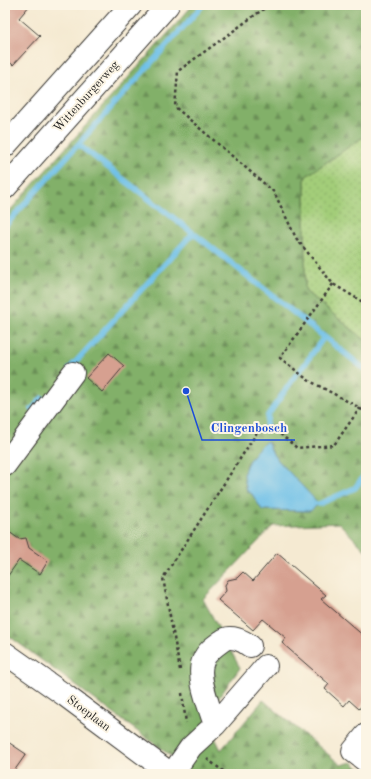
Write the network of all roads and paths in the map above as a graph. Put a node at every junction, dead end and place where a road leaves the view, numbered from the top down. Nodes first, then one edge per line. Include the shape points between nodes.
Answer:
1 (131, 5) edge
2 (168, 5) edge
3 (269, 5) edge
4 (5, 146) edge
5 (5, 188) edge
6 (333, 284) junction
7 (366, 304) edge
8 (73, 374) dead end
9 (360, 408) junction
10 (366, 415) edge
11 (5, 465) edge
12 (250, 646) dead end
13 (5, 653) edge
14 (266, 666) dead end
15 (180, 676) dead end
16 (182, 691) dead end
17 (215, 725) junction
18 (366, 735) edge
19 (191, 747) junction
20 (366, 761) edge
21 (172, 774) edge
22 (227, 774) edge

1 - 4 street
2 - 5 street, Wittenburgerweg
3 - 6 path via 178,71 174,107 274,192 296,238
6 - 7 path
6 - 9 path via 280,358 308,380
8 - 11 street
9 - 10 path
9 - 15 path via 334,445 297,448 272,427 258,431 163,578
12 - 17 street via 243,640 224,639 212,648 202,661 201,679
13 - 21 street, Stoeplaan
14 - 17 street
16 - 19 path
17 - 19 street
18 - 20 street via 353,751
19 - 21 street
19 - 22 path

